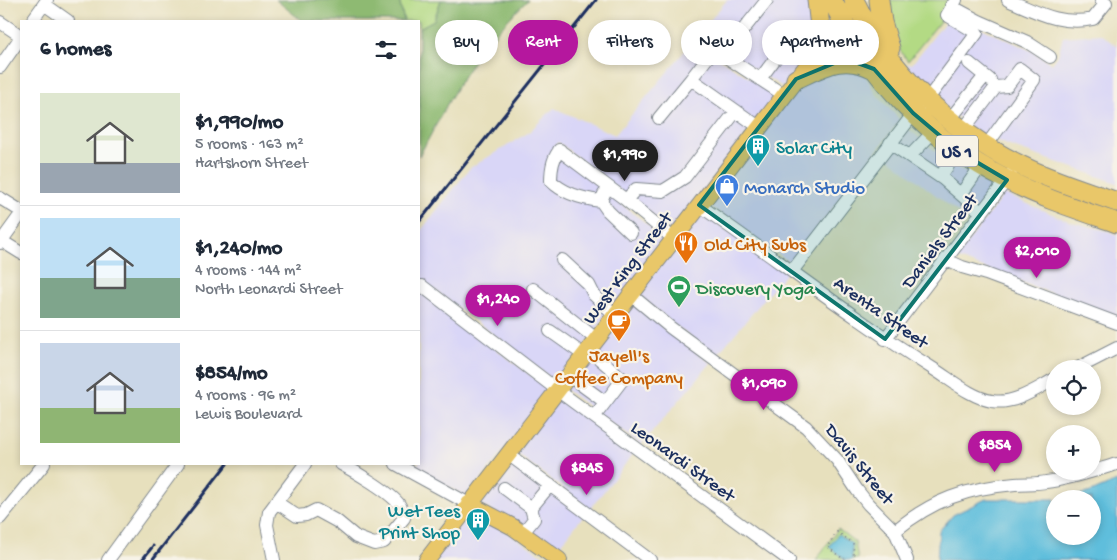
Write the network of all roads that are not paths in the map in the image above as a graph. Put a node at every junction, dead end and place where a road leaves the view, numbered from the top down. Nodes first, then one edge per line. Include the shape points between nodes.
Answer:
1 (766, 0) edge
2 (817, 0) edge
3 (832, 0) edge
4 (879, 0) edge
5 (1008, 0) edge
6 (1101, 0) edge
7 (856, 1) edge
8 (46, 2) edge
9 (954, 3) edge
10 (33, 20) edge
11 (67, 20) edge
12 (748, 20) edge
13 (819, 20) edge
14 (841, 20) joint
15 (0, 22) edge
16 (20, 35) edge
17 (20, 37) edge
18 (1050, 57) dead end
19 (969, 63) dead end
20 (706, 65) edge
21 (739, 65) edge
22 (770, 65) edge
23 (807, 65) edge
24 (871, 65) edge
25 (0, 67) edge
26 (898, 68) junction
27 (874, 70) junction
28 (985, 76) junction
29 (691, 79) junction
30 (760, 79) junction
31 (796, 79) junction
32 (996, 88) junction
33 (784, 95) junction
34 (927, 99) junction
35 (736, 111) junction
36 (913, 113) junction
37 (659, 118) dead end
38 (957, 125) junction
39 (758, 128) junction
40 (933, 132) junction
41 (890, 143) junction
42 (986, 146) junction
43 (958, 151) junction
44 (910, 156) junction
45 (1018, 164) junction
46 (981, 166) junction
47 (940, 177) junction
48 (1007, 180) junction
49 (607, 186) junction
50 (960, 194) junction
51 (0, 198) edge
52 (626, 200) junction
53 (601, 201) junction
54 (1117, 202) edge
55 (699, 205) junction
56 (20, 211) edge
57 (20, 213) edge
58 (982, 213) junction
59 (1117, 223) edge
60 (631, 233) dead end
61 (673, 238) junction
62 (0, 242) edge
63 (20, 252) edge
64 (562, 260) dead end
65 (947, 260) junction
66 (793, 270) junction
67 (422, 286) dead end
68 (533, 289) dead end
69 (630, 294) junction
70 (615, 315) junction
71 (1117, 323) edge
72 (550, 331) dead end
73 (885, 339) junction
74 (589, 348) junction
75 (1117, 348) edge
76 (1094, 360) edge
77 (568, 375) junction
78 (1046, 384) edge
79 (557, 390) junction
80 (605, 402) junction
81 (594, 417) junction
82 (508, 454) junction
83 (1117, 464) edge
84 (43, 465) edge
85 (177, 465) edge
86 (304, 465) edge
87 (343, 465) edge
88 (398, 465) edge
89 (550, 485) junction
90 (504, 488) dead end
91 (276, 502) junction
92 (469, 504) junction
93 (531, 508) junction
94 (0, 518) edge
95 (895, 531) junction
96 (522, 534) junction
97 (108, 560) edge
98 (274, 560) edge
99 (426, 560) edge
100 (559, 560) edge
101 (650, 560) edge
102 (789, 560) edge
103 (907, 560) edge

1 - 12 street
2 - 13 highway
3 - 14 highway, US 1
4 - 26 highway via 882,22
5 - 6 street via 1068,22 1093,19 1106,3
7 - 14 main road, West King Street
7 - 26 highway, US 1 via 872,33
8 - 10 street
8 - 11 street
9 - 18 street via 979,21 1027,42
9 - 34 street via 947,15 976,33
15 - 16 street
17 - 25 street
19 - 28 street
20 - 29 street
21 - 30 street
22 - 30 street
23 - 31 main road, West King Street
24 - 27 highway, US 1
26 - 34 highway, US 1
27 - 31 highway via 865,64 844,61
27 - 36 highway, US 1
28 - 32 street
28 - 38 street
29 - 35 street
29 - 37 street
30 - 33 street
31 - 33 main road, West King Street
32 - 38 street
32 - 42 street via 1007,86 1020,69 1034,80
33 - 39 main road, West King Street
34 - 36 street
34 - 38 highway, US 1
35 - 39 street
35 - 52 street via 685,177 663,191 636,189
36 - 40 highway, US 1
36 - 41 street
38 - 42 highway, US 1
39 - 55 main road, West King Street
40 - 43 highway, US 1
40 - 44 street
41 - 44 street
41 - 66 street
42 - 45 highway, US 1
43 - 46 highway, US 1
43 - 47 street
44 - 47 street
45 - 48 street, Daniels Street
45 - 54 highway, US 1
46 - 48 highway, US 1
46 - 50 street
47 - 50 street
48 - 58 street, Daniels Street
48 - 59 highway, US 1
49 - 52 street
49 - 53 street
49 - 53 street via 559,150 552,167 551,181 568,192
50 - 58 street
51 - 56 street
52 - 61 street
53 - 60 street
55 - 61 main road, West King Street
55 - 66 street, Arenta Street
57 - 62 street
58 - 65 street, Daniels Street
61 - 69 main road, West King Street
62 - 63 street
64 - 70 street
65 - 71 street
65 - 73 street, Daniels Street
66 - 73 street, Arenta Street
67 - 79 street, Leonardi Street
68 - 74 street
69 - 70 main road, West King Street
69 - 95 street, Davis Street via 670,328 806,426 837,460 868,504
70 - 74 main road, West King Street
72 - 74 street
73 - 78 street, Arenta Street via 972,395 991,401 1011,401
74 - 77 main road, West King Street
74 - 80 street via 623,378
75 - 76 street
77 - 79 main road, West King Street
77 - 80 street
79 - 81 street, Leonardi Street
79 - 82 main road, West King Street
80 - 81 street
81 - 102 street, Leonardi Street
82 - 89 street
82 - 92 main road, West King Street
83 - 95 street via 1068,479 970,490 930,507
84 - 94 street
85 - 97 street
86 - 91 street
87 - 91 street via 397,502 402,509 404,518 384,542 374,544 356,537 316,510 298,516
88 - 92 street
89 - 93 street
89 - 101 street
90 - 93 street
91 - 98 street via 269,512 267,525
92 - 96 main road
92 - 99 main road, West King Street
93 - 96 street via 534,519
95 - 103 street
96 - 100 main road

